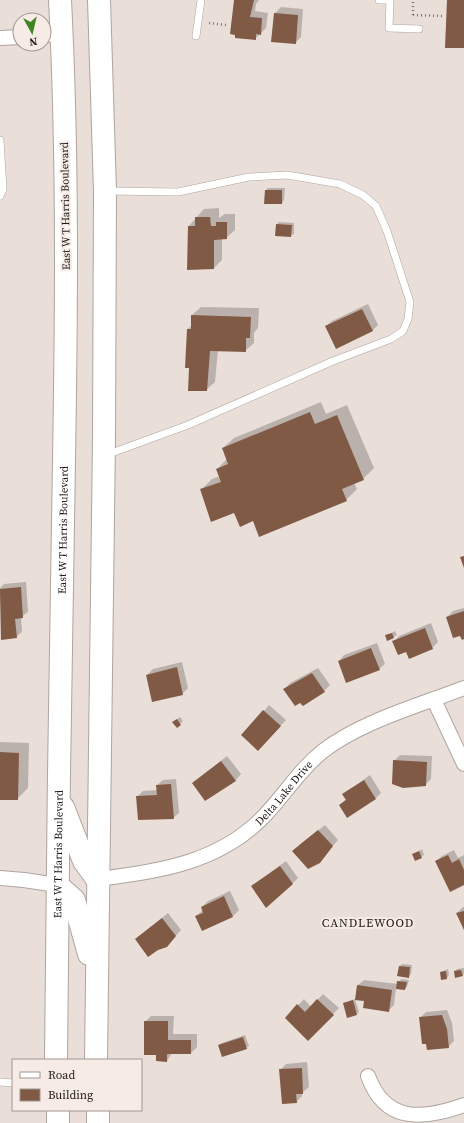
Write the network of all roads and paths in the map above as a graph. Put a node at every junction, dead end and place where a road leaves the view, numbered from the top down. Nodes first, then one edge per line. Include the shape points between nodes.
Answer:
1 (60, 0) edge
2 (99, 0) edge
3 (201, 0) edge
4 (379, 0) edge
5 (390, 0) edge
6 (413, 0) edge
7 (413, 15) junction
8 (442, 16) dead end
9 (415, 29) joint
10 (53, 34) edge
11 (196, 36) dead end
12 (12, 37) edge
13 (0, 38) edge
14 (0, 140) edge
15 (105, 191) junction
16 (0, 196) edge
17 (104, 456) junction
18 (464, 688) edge
19 (434, 700) junction
20 (464, 764) edge
21 (59, 790) junction
22 (0, 878) edge
23 (97, 879) junction
24 (57, 885) junction
25 (97, 990) junction
26 (56, 1059) edge
27 (96, 1059) edge
28 (368, 1076) dead end
29 (0, 1082) edge
30 (12, 1083) edge
31 (464, 1105) edge
32 (58, 1111) edge
33 (98, 1111) edge
34 (58, 1123) edge
35 (98, 1123) edge

1 - 10 main road, East W T Harris Boulevard
2 - 15 main road
3 - 11 lane
4 - 5 lane
5 - 9 lane via 390,28
6 - 7 path
7 - 8 path
7 - 9 path
10 - 21 main road, East W T Harris Boulevard via 65,169 66,300
12 - 13 street
14 - 16 lane via 3,189
15 - 17 main road
15 - 17 lane via 178,192 249,177 288,175 340,184 363,195 376,206 388,231 410,302 408,319 403,331 391,339 221,408 188,425
17 - 23 main road
18 - 19 street, Delta Lake Drive
19 - 20 street
19 - 23 street, Delta Lake Drive via 361,728 335,742 311,761 266,815 244,835 219,851 166,869
21 - 23 main road via 68,823 84,861
21 - 24 main road, East W T Harris Boulevard
22 - 24 street
23 - 25 main road
24 - 25 main road via 74,900
24 - 26 main road, East W T Harris Boulevard
25 - 27 main road
28 - 31 street via 381,1102 394,1112 409,1117 433,1116
29 - 30 lane
32 - 34 main road
33 - 35 main road

